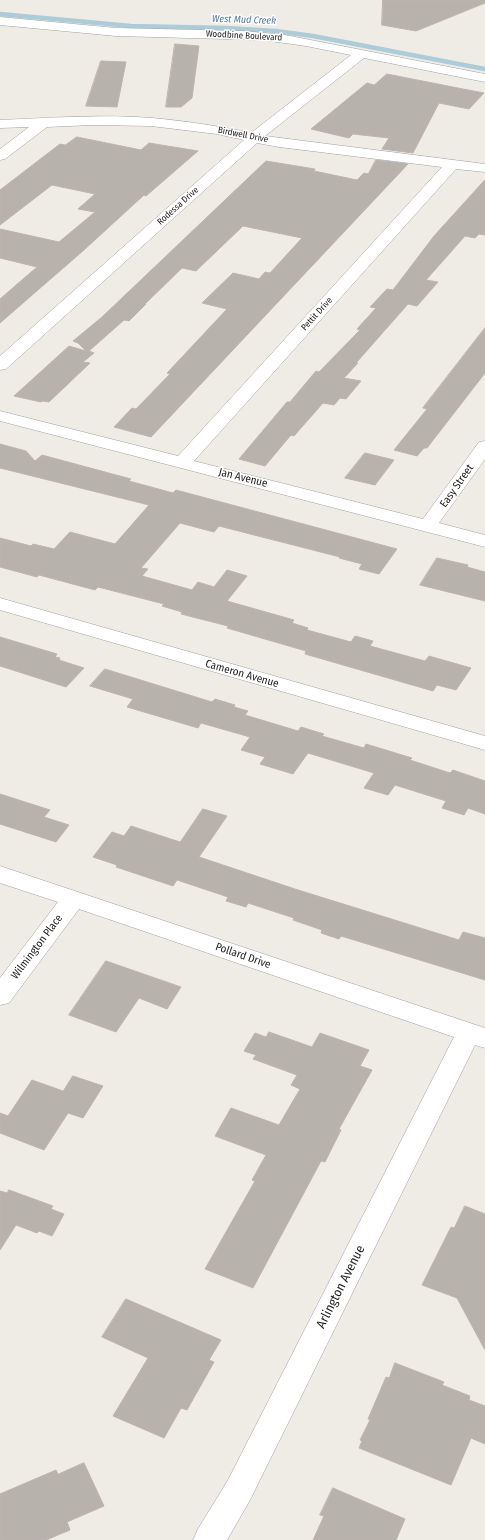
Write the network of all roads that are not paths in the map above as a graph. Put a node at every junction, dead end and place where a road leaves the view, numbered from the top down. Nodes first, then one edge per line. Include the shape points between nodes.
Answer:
1 (0, 21) edge
2 (362, 53) junction
3 (485, 78) edge
4 (44, 122) junction
5 (0, 124) edge
6 (255, 137) junction
7 (0, 156) edge
8 (452, 165) junction
9 (485, 168) edge
10 (0, 365) edge
11 (0, 416) edge
12 (485, 446) edge
13 (182, 463) junction
14 (428, 526) junction
15 (485, 541) edge
16 (0, 604) edge
17 (485, 744) edge
18 (0, 874) edge
19 (74, 899) junction
20 (0, 996) edge
21 (477, 1035) edge
22 (209, 1540) edge

1 - 2 street, Woodbine Boulevard via 131,33 270,37
2 - 3 street, Woodbine Boulevard
2 - 6 street, Rodessa Drive
4 - 5 street, Birdwell Drive
4 - 6 street, Birdwell Drive via 151,122
4 - 7 street
6 - 8 street, Birdwell Drive via 278,143
6 - 10 street, Rodessa Drive
8 - 9 street, Birdwell Drive
8 - 13 street, Pettit Drive
11 - 13 street, Jan Avenue
12 - 14 street, Easy Street
13 - 14 street, Jan Avenue
14 - 15 street, Jan Avenue
16 - 17 street, Cameron Avenue
18 - 19 street, Pollard Drive
19 - 20 street, Wilmington Place
19 - 21 street, Pollard Drive
21 - 22 street, Arlington Avenue via 239,1490

